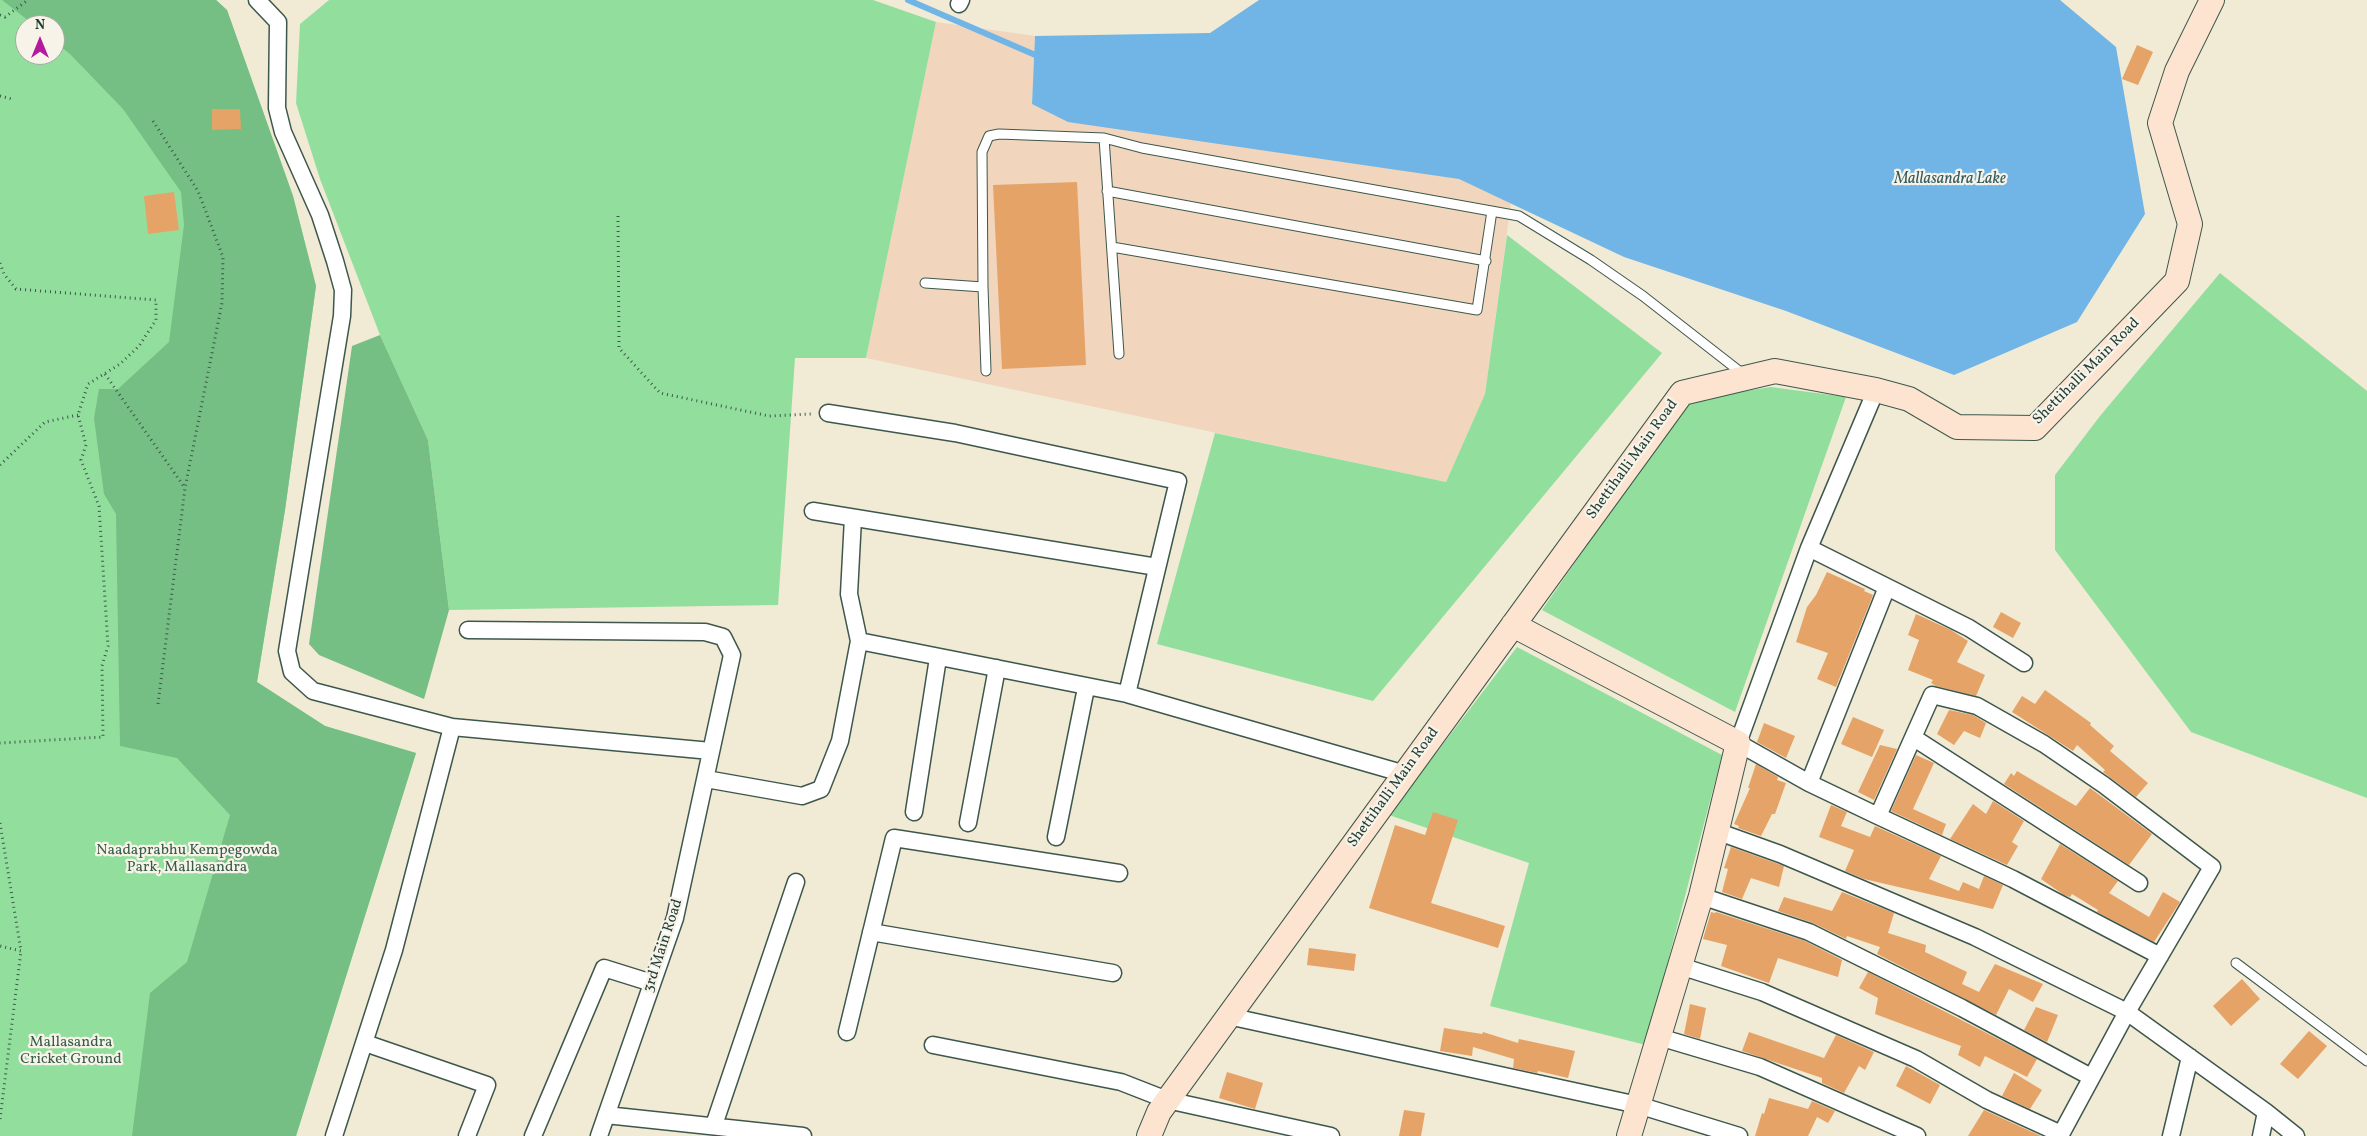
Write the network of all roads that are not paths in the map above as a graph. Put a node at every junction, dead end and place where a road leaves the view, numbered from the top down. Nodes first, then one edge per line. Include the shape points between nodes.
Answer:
1 (256, 0) edge
2 (2212, 0) edge
3 (1104, 138) junction
4 (1107, 191) junction
5 (1492, 211) junction
6 (1112, 247) junction
7 (1486, 261) junction
8 (925, 283) dead end
9 (983, 288) junction
10 (1119, 354) dead end
11 (986, 371) dead end
12 (1747, 378) junction
13 (1876, 390) junction
14 (828, 414) road end
15 (813, 511) dead end
16 (853, 518) junction
17 (1810, 548) junction
18 (1157, 567) junction
19 (1887, 587) junction
20 (1513, 625) junction
21 (468, 630) dead end
22 (859, 641) junction
23 (938, 658) junction
24 (2024, 663) dead end
25 (996, 668) junction
26 (1086, 688) junction
27 (1127, 694) junction
28 (452, 727) junction
29 (1914, 738) junction
30 (1738, 743) junction
31 (711, 751) junction
32 (1404, 774) junction
33 (706, 779) junction
34 (1809, 783) junction
35 (914, 812) dead end
36 (1878, 816) junction
37 (968, 823) dead end
38 (1716, 831) junction
39 (1056, 837) dead end
40 (1119, 873) dead end
41 (796, 882) dead end
42 (2139, 883) dead end
43 (1701, 896) junction
44 (871, 932) junction
45 (2160, 956) junction
46 (2236, 963) dead end
47 (1680, 966) junction
48 (1113, 973) dead end
49 (652, 983) junction
50 (2127, 1012) junction
51 (1228, 1016) junction
52 (847, 1032) dead end
53 (1658, 1038) junction
54 (365, 1043) junction
55 (933, 1045) dead end
56 (2190, 1057) junction
57 (2367, 1061) edge
58 (2091, 1077) junction
59 (1167, 1100) junction
60 (1638, 1105) junction
61 (2266, 1112) junction
62 (606, 1115) junction
63 (714, 1125) junction
64 (2060, 1135) edge
65 (334, 1136) edge
66 (467, 1136) edge
67 (533, 1136) edge
68 (599, 1136) edge
69 (803, 1136) edge
70 (1149, 1136) edge
71 (1331, 1136) edge
72 (1629, 1136) edge
73 (1739, 1136) edge
74 (1917, 1136) edge
75 (2171, 1136) edge
76 (2261, 1136) edge
77 (2296, 1136) edge

1 - 28 street via 278,22 277,108 283,132 320,215 343,290 342,316 287,651 292,672 313,691
2 - 13 street, Shettihalli Main Road via 2177,71 2160,123 2190,224 2177,281 2035,428 1957,427 1909,400
3 - 4 lane
3 - 5 lane via 1142,148
3 - 9 lane via 988,136 982,152
4 - 6 lane
4 - 7 lane
5 - 7 lane
5 - 12 lane via 1519,216 1591,260 1644,296
6 - 7 lane via 1477,310
6 - 10 lane
8 - 9 lane
9 - 11 lane
12 - 13 street, Shettihalli Main Road via 1775,371
12 - 20 street, Shettihalli Main Road via 1682,393
13 - 17 street
14 - 18 street via 955,433 1178,481
15 - 16 street
16 - 18 street
16 - 22 street via 849,594
17 - 19 street
17 - 30 street
18 - 27 street
19 - 24 street via 1970,628
19 - 34 street
20 - 30 street
20 - 32 street, Shettihalli Main Road
21 - 31 street, 3rd Main Road via 705,632 723,637 732,656
22 - 23 street
22 - 33 street via 840,741 820,789 802,796
23 - 25 street
23 - 35 street
25 - 26 street
25 - 37 street
26 - 27 street
26 - 39 street
27 - 32 street
28 - 31 street
28 - 54 street via 394,950
29 - 36 street
29 - 42 street
29 - 45 street via 1932,695 1977,706 2044,744 2104,785 2212,867
30 - 34 street
30 - 38 street
31 - 33 street, 3rd Main Road
32 - 51 street, Shettihalli Main Road
33 - 49 street, 3rd Main Road via 675,918
34 - 36 street
36 - 45 street via 2013,879
38 - 43 street
38 - 50 street via 1780,854 1975,937
40 - 44 street via 894,838
41 - 63 street
43 - 47 street
43 - 58 street via 1809,932
44 - 48 street
44 - 52 street
45 - 50 street
46 - 57 lane
47 - 53 street
47 - 64 street via 1762,992 1907,1055 1987,1100
49 - 62 street, 3rd Main Road
49 - 67 street via 604,968
50 - 56 street
50 - 58 street
51 - 59 street, Shettihalli Main Road
51 - 60 street
53 - 60 street
53 - 74 street via 1760,1067
54 - 65 street
54 - 66 street via 487,1085
55 - 59 street via 1121,1082
56 - 61 street
56 - 75 street
58 - 64 street
59 - 70 street, Shettihalli Main Road via 1158,1112
59 - 71 street
60 - 72 street
60 - 73 street
61 - 76 street
61 - 77 street
62 - 63 street
62 - 68 street, 3rd Main Road
63 - 69 street

